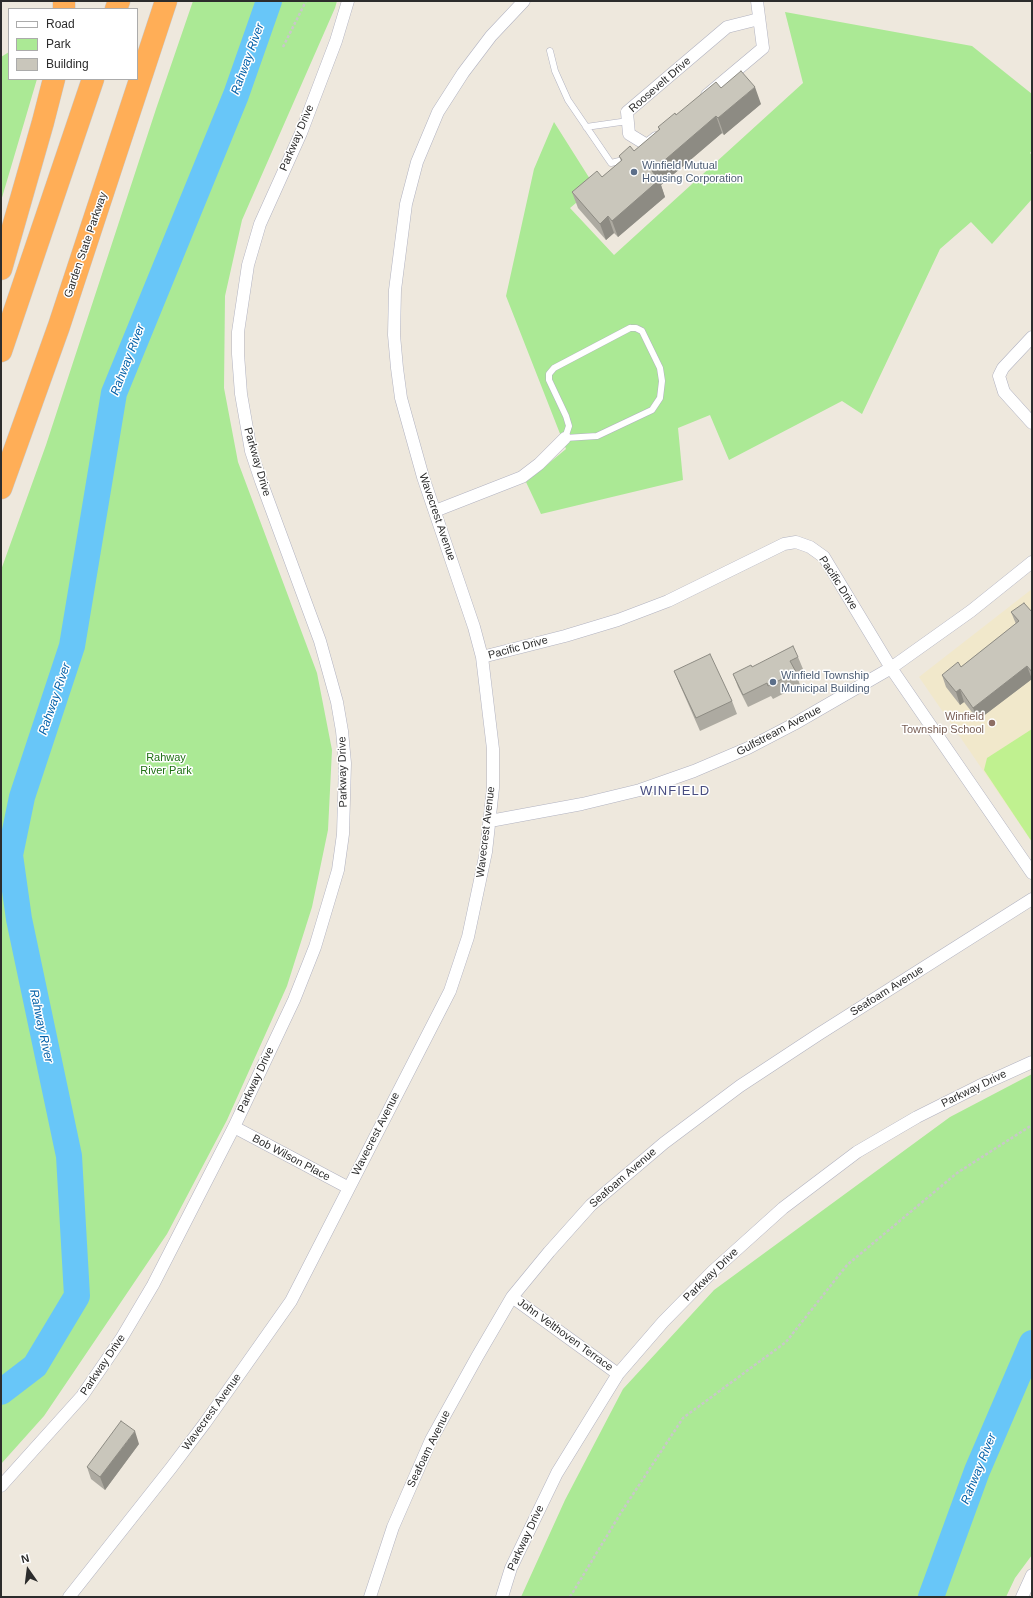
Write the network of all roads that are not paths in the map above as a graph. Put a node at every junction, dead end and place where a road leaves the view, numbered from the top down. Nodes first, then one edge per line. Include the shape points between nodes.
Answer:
1 (166, 1) edge
2 (348, 1) edge
3 (524, 1) edge
4 (757, 1) edge
5 (759, 19) junction
6 (550, 51) dead end
7 (54, 80) edge
8 (93, 80) edge
9 (696, 104) edge
10 (628, 121) junction
11 (586, 127) junction
12 (665, 130) edge
13 (633, 157) edge
14 (1, 269) edge
15 (1032, 337) edge
16 (1, 351) edge
17 (1032, 423) edge
18 (565, 438) junction
19 (1, 488) edge
20 (435, 511) junction
21 (1032, 562) edge
22 (482, 657) junction
23 (891, 668) junction
24 (490, 821) junction
25 (1032, 873) edge
26 (1032, 899) edge
27 (1032, 1062) edge
28 (234, 1128) junction
29 (349, 1188) junction
30 (512, 1297) junction
31 (618, 1374) junction
32 (1, 1486) edge
33 (1032, 1575) edge
34 (69, 1597) edge
35 (370, 1597) edge
36 (502, 1597) edge
37 (1022, 1597) edge

1 - 19 highway, Garden State Parkway
2 - 28 street, Parkway Drive via 336,41 301,134 260,224 248,265 239,325 238,354 241,394 252,451 320,641 337,702 345,763 343,834 338,870 314,947 294,1000
3 - 20 street, Wavecrest Avenue via 491,36 438,112 417,162 406,204 395,290 394,335 397,368 407,422
4 - 5 street
5 - 9 street via 763,48
5 - 10 street, Roosevelt Drive via 727,27 627,112
6 - 11 lane via 555,71 568,100
7 - 14 highway
8 - 16 highway
10 - 11 lane
10 - 12 street, Roosevelt Drive via 629,134 645,148
11 - 13 lane via 611,163
15 - 17 street via 1003,368 999,376 1004,392
18 - 18 lane via 569,426 549,380 549,374 554,368 630,328 642,331 660,368 662,381 660,398 652,410 597,436
18 - 20 street via 522,477
20 - 22 street, Wavecrest Avenue
21 - 23 street, Gulfstream Avenue via 971,611
22 - 23 street, Pacific Drive via 618,620 668,601 784,544 796,542 810,547 824,557
22 - 24 street, Wavecrest Avenue via 493,749
23 - 24 street, Gulfstream Avenue via 794,724 748,748 694,771 640,790
23 - 25 street, Pacific Drive
24 - 29 street, Wavecrest Avenue via 468,937 450,991
26 - 30 street, Seafoam Avenue via 818,1034 664,1143 591,1205
27 - 31 street, Parkway Drive via 917,1117 857,1152 783,1208 713,1271 663,1322
28 - 29 street, Bob Wilson Place
28 - 32 street, Parkway Drive via 153,1286 121,1339 82,1396
29 - 34 street, Wavecrest Avenue via 291,1301 193,1440
30 - 31 street, John Velthoven Terrace
30 - 35 street, Seafoam Avenue via 430,1440 393,1527
31 - 36 street, Parkway Drive via 557,1473 511,1568
33 - 37 street

